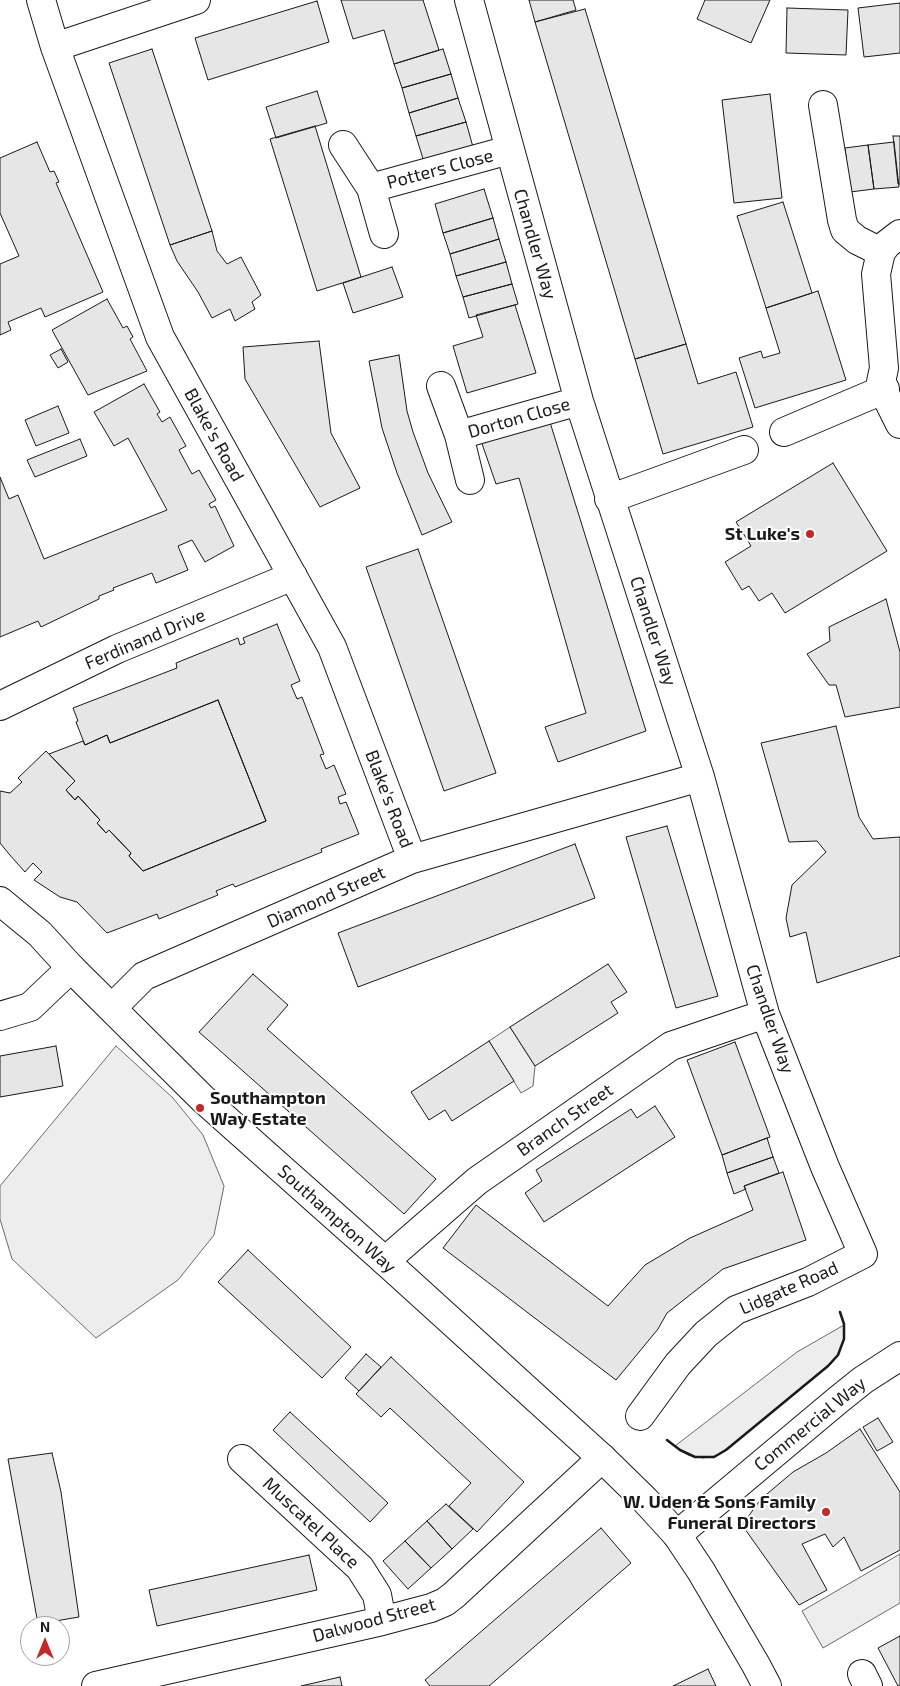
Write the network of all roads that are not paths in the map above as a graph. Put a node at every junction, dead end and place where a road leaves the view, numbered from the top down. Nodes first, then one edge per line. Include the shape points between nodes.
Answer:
1 (41, 0) edge
2 (196, 0) edge
3 (469, 0) edge
4 (55, 47) junction
5 (823, 105) dead end
6 (343, 145) dead end
7 (509, 150) junction
8 (371, 188) junction
9 (384, 234) dead end
10 (900, 234) edge
11 (881, 252) junction
12 (890, 374) edge
13 (441, 386) dead end
14 (579, 401) junction
15 (900, 424) edge
16 (784, 432) dead end
17 (459, 435) junction
18 (744, 450) dead end
19 (470, 480) dead end
20 (609, 499) junction
21 (293, 576) junction
22 (0, 706) edge
23 (700, 777) junction
24 (412, 859) junction
25 (0, 901) edge
26 (71, 968) junction
27 (112, 1008) junction
28 (765, 1014) junction
29 (0, 1016) edge
30 (863, 1254) joint
31 (385, 1261) junction
32 (900, 1356) edge
33 (640, 1416) dead end
34 (602, 1458) junction
35 (242, 1459) dead end
36 (677, 1535) junction
37 (382, 1621) junction
38 (96, 1686) edge
39 (766, 1686) edge

1 - 4 street, Blake's Road
2 - 4 street
3 - 7 street, Chandler Way
4 - 21 street, Blake's Road via 160,337
5 - 11 street via 844,225 857,240
6 - 8 street, Potters Close
7 - 8 street, Potters Close
7 - 14 street, Chandler Way
8 - 9 street, Potters Close
10 - 11 street
11 - 12 street via 876,274
12 - 15 street via 885,394
12 - 16 street
13 - 17 street, Dorton Close
14 - 17 street, Dorton Close
14 - 20 street, Chandler Way
17 - 19 street, Dorton Close
18 - 20 street
20 - 23 street, Chandler Way
21 - 22 street, Ferdinand Drive via 117,649
21 - 24 street, Blake's Road via 332,647
23 - 24 street, Diamond Street
23 - 28 street, Chandler Way
24 - 27 street, Diamond Street via 144,976
25 - 26 street, Southampton Way via 40,934
26 - 27 street, Southampton Way
26 - 29 street via 30,1007
27 - 31 street, Southampton Way via 203,1099
28 - 30 street, Chandler Way
28 - 31 street, Branch Street via 671,1046 476,1181
30 - 33 street, Lidgate Road via 808,1282 736,1310 706,1334 678,1364
31 - 34 street, Southampton Way
32 - 36 street, Commercial Way via 844,1395
34 - 36 street, Southampton Way
34 - 37 street, Dalwood Street via 454,1595 431,1608
35 - 37 street, Muscatel Place via 360,1568 377,1595
36 - 39 street, Southampton Way
37 - 38 street, Dalwood Street

